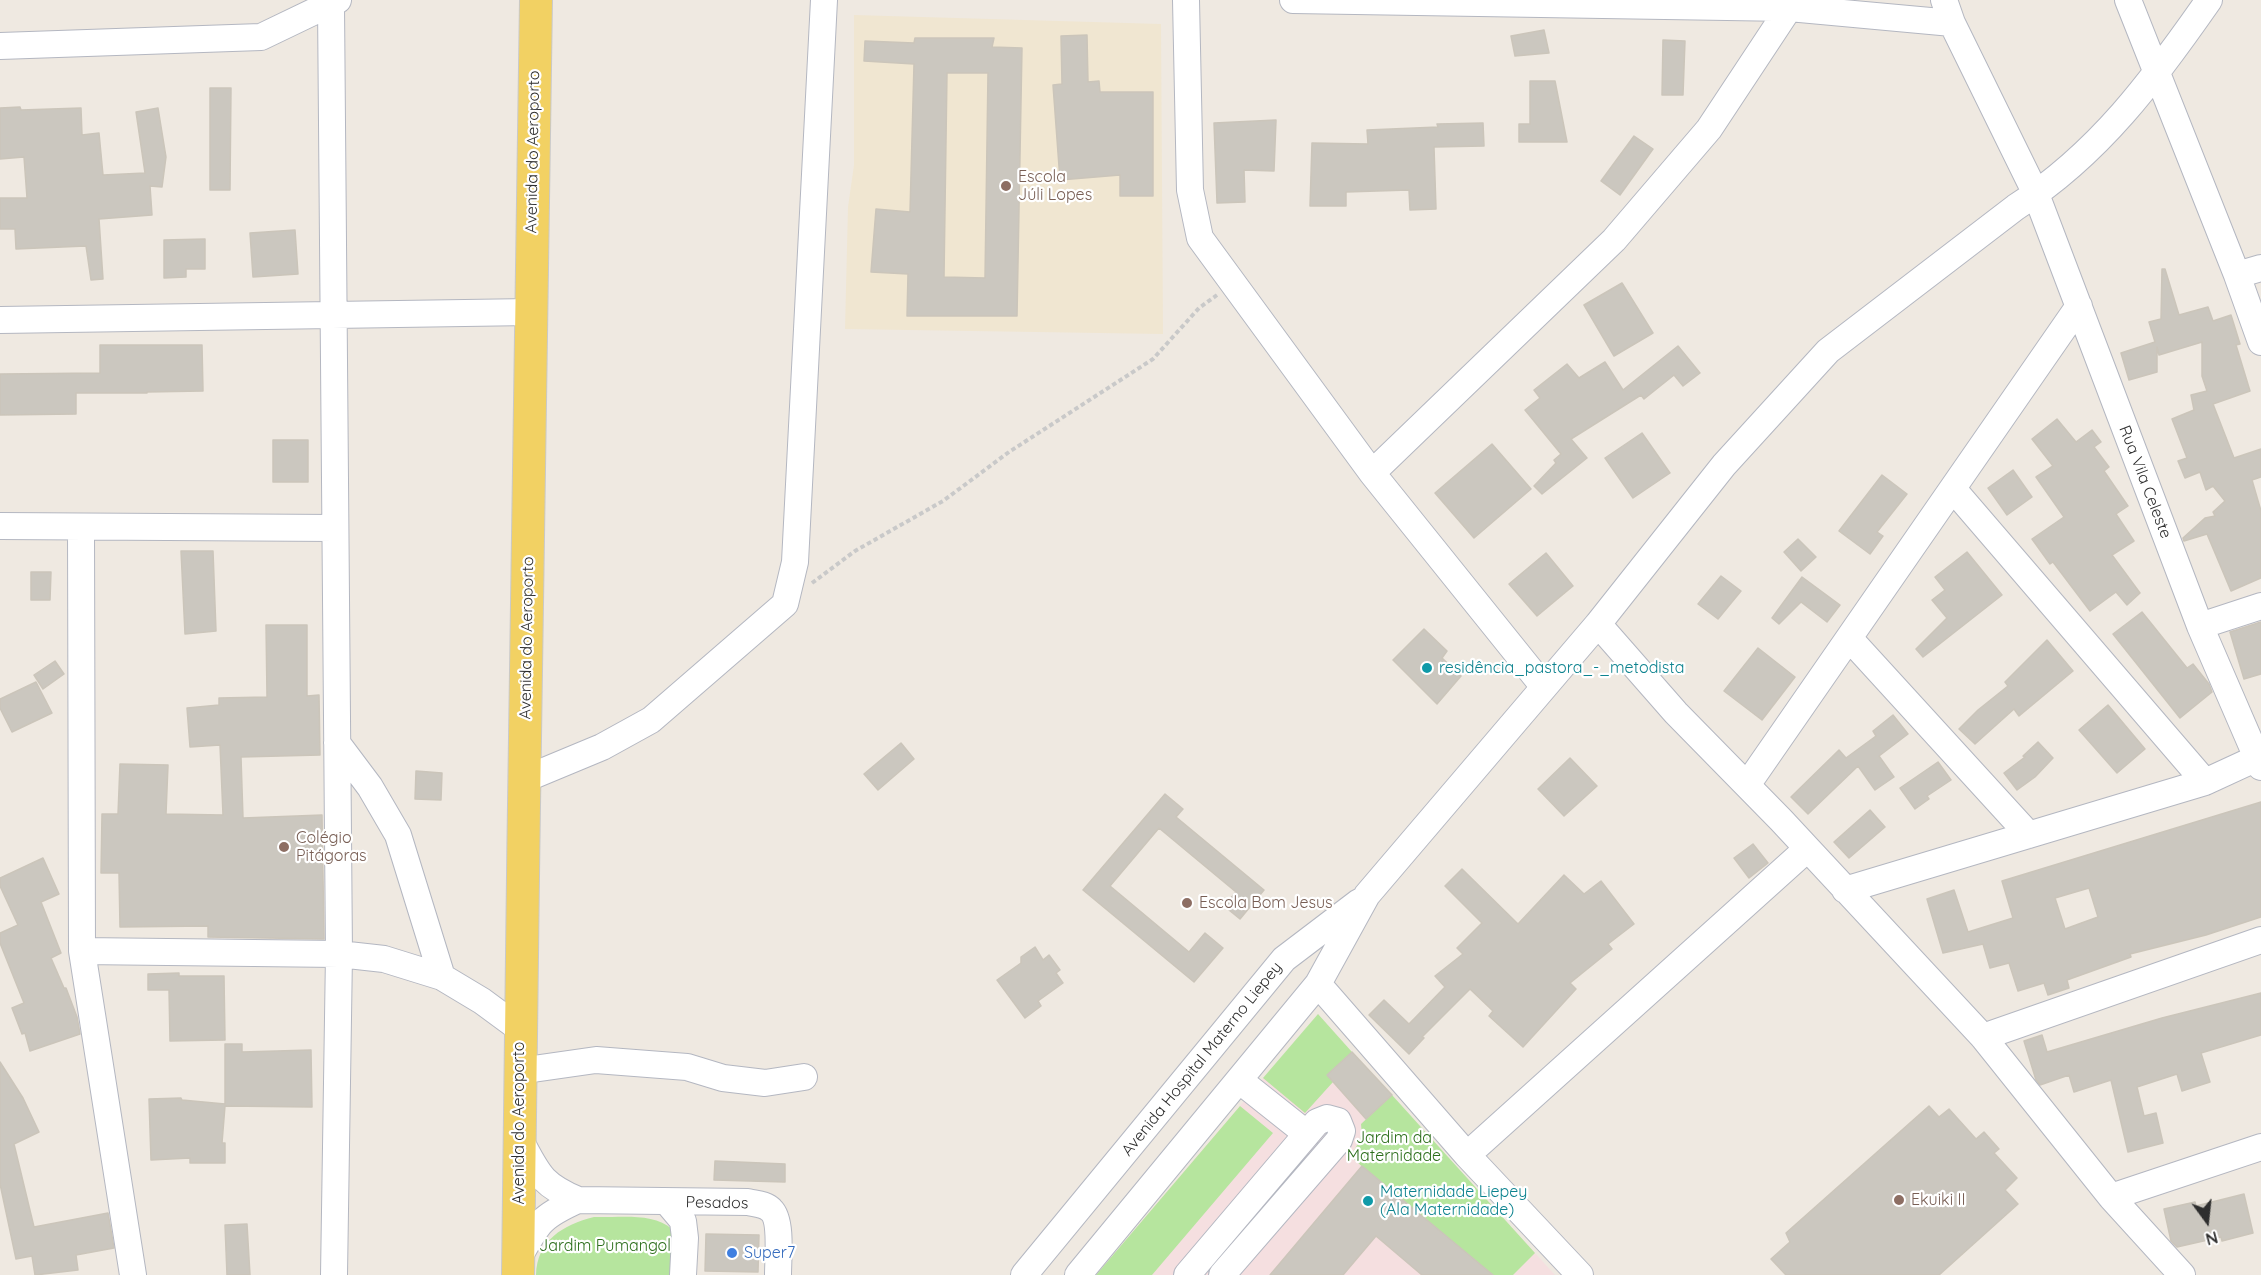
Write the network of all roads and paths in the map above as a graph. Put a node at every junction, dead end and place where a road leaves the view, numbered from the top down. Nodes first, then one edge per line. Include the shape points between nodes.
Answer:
1 (536, 0) edge
2 (824, 0) edge
3 (1186, 0) edge
4 (1293, 0) edge
5 (2128, 0) edge
6 (2209, 0) edge
7 (1460, 1) edge
8 (335, 3) edge
9 (1789, 8) junction
10 (1948, 11) edge
11 (0, 46) edge
12 (2158, 72) junction
13 (2036, 194) junction
14 (2249, 272) edge
15 (1233, 284) junction
16 (2079, 306) junction
17 (531, 312) junction
18 (334, 315) junction
19 (0, 320) edge
20 (2261, 342) edge
21 (1372, 473) junction
22 (1953, 489) junction
23 (0, 526) edge
24 (81, 527) junction
25 (335, 528) junction
26 (785, 604) junction
27 (2261, 606) edge
28 (1598, 624) junction
29 (2200, 626) junction
30 (1849, 638) junction
31 (1544, 687) junction
32 (337, 743) junction
33 (2259, 763) edge
34 (525, 779) junction
35 (2205, 782) junction
36 (1747, 785) junction
37 (2029, 835) junction
38 (1807, 849) junction
39 (1845, 890) junction
40 (1367, 896) junction
41 (2261, 940) edge
42 (82, 951) junction
43 (339, 954) junction
44 (442, 977) junction
45 (1318, 984) junction
46 (519, 1029) junction
47 (1983, 1038) junction
48 (519, 1071) junction
49 (804, 1077) dead end
50 (1239, 1080) junction
51 (1307, 1134) junction
52 (519, 1138) junction
53 (2261, 1148) edge
54 (1467, 1155) junction
55 (2111, 1197) junction
56 (578, 1200) junction
57 (667, 1202) junction
58 (518, 1267) edge
59 (685, 1272) edge
60 (133, 1275) edge
61 (334, 1275) edge
62 (778, 1275) edge
63 (1024, 1275) edge
64 (1078, 1275) edge
65 (1187, 1275) edge
66 (1222, 1275) edge
67 (1580, 1275) edge
68 (2182, 1275) edge

1 - 17 main road, Avenida do Aeroporto
2 - 26 street via 795,562
3 - 15 street via 1190,190 1200,238
4 - 7 street
5 - 12 street
6 - 12 street
7 - 9 street
8 - 11 street via 261,37
8 - 18 street
9 - 10 street
9 - 21 street via 1709,129 1614,240
10 - 13 street, Rua Vila Celeste
12 - 13 street via 2099,141
12 - 14 street
13 - 16 street, Rua Vila Celeste
13 - 28 street via 1828,351 1724,465
14 - 20 street
15 - 21 street
15 - 26 path via 1199,308 1154,359 1010,452 943,501 855,551
16 - 22 street
16 - 29 street, Rua Vila Celeste
17 - 18 street
17 - 34 main road, Avenida do Aeroporto
18 - 19 street
18 - 25 street
21 - 31 street
22 - 30 street
22 - 35 street
23 - 24 street
24 - 25 street
24 - 42 street
25 - 32 street
26 - 34 street via 651,720 602,747
27 - 29 street
28 - 31 street
28 - 36 street
29 - 33 street, Rua Vila Celeste
30 - 36 street
30 - 37 street
31 - 40 street
32 - 43 street
32 - 44 street via 370,787 398,835
33 - 35 street
34 - 46 main road, Avenida do Aeroporto
35 - 37 street
36 - 38 street
37 - 39 street
38 - 39 street
38 - 54 street
39 - 47 street
40 - 45 street
40 - 63 street, Avenida Hospital Materno Liepey via 1284,959
41 - 47 street
42 - 43 street
42 - 60 street
43 - 44 street via 384,959
43 - 61 street
44 - 46 street
45 - 50 street
45 - 54 street
46 - 48 main road, Avenida do Aeroporto
47 - 55 street
48 - 49 street via 596,1060 687,1067 723,1078 765,1083
48 - 52 main road, Avenida do Aeroporto
50 - 51 street
50 - 64 street
51 - 65 street
51 - 66 street via 1317,1122 1327,1118 1338,1121 1342,1131 1339,1140
52 - 56 street via 539,1175 556,1190
52 - 58 main road, Avenida do Aeroporto
53 - 55 street
54 - 67 street
55 - 68 street
56 - 57 street, Pesados
56 - 58 street via 537,1224
57 - 59 street via 683,1221
57 - 62 street, Pesados via 748,1202 772,1210 778,1221

